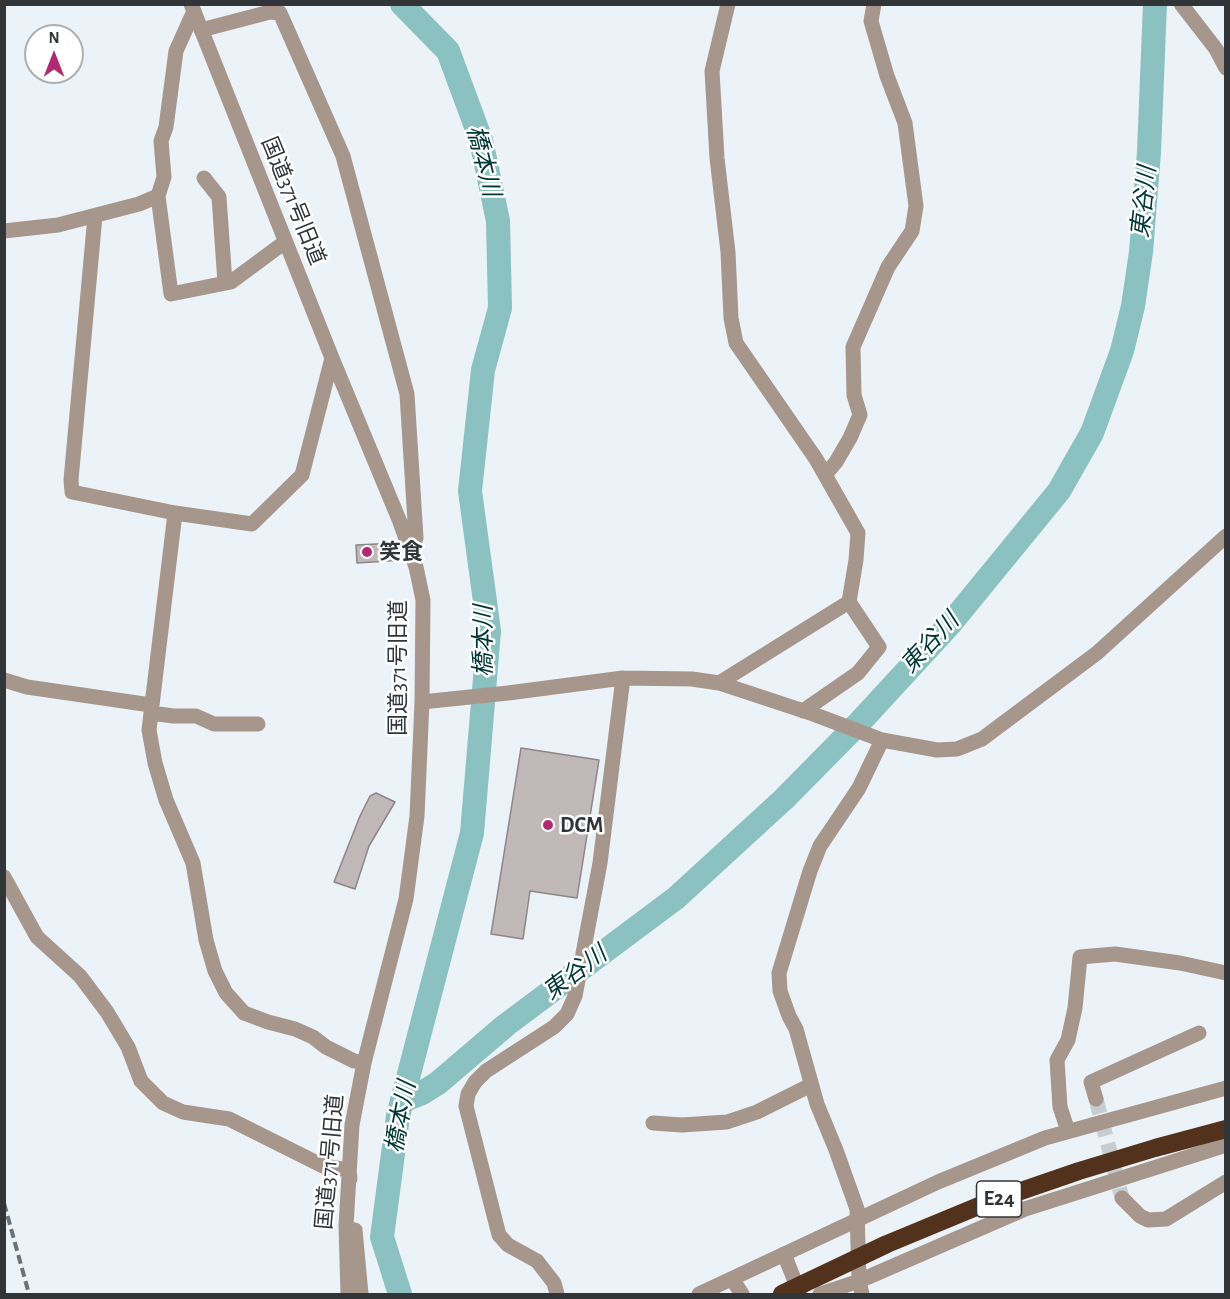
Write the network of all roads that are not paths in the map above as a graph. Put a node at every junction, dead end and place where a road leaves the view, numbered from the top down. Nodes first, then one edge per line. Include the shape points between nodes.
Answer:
1 (728, 4) edge
2 (874, 4) edge
3 (1181, 4) edge
4 (193, 8) edge
5 (201, 30) junction
6 (1226, 68) edge
7 (204, 178) dead end
8 (158, 196) junction
9 (95, 216) junction
10 (4, 231) edge
11 (285, 242) junction
12 (225, 283) junction
13 (332, 358) junction
14 (825, 475) junction
15 (175, 513) junction
16 (1226, 536) edge
17 (410, 551) junction
18 (849, 602) junction
19 (623, 678) junction
20 (4, 680) edge
21 (718, 683) junction
22 (422, 702) junction
23 (151, 709) junction
24 (808, 712) junction
25 (258, 724) dead end
26 (876, 738) junction
27 (4, 877) edge
28 (1226, 973) edge
29 (1199, 1033) dead end
30 (364, 1063) junction
31 (811, 1085) junction
32 (1226, 1088) edge
33 (1096, 1099) tunnel mouth
34 (653, 1123) dead end
35 (1226, 1129) edge
36 (1068, 1131) junction
37 (1226, 1145) edge
38 (349, 1170) junction
39 (1226, 1182) edge
40 (1122, 1198) tunnel mouth
41 (857, 1218) junction
42 (784, 1254) junction
43 (732, 1279) junction
44 (861, 1288) edge
45 (348, 1294) edge
46 (361, 1294) edge
47 (557, 1294) edge
48 (699, 1294) edge
49 (741, 1294) edge
50 (782, 1294) edge
51 (800, 1294) edge
52 (820, 1294) edge

1 - 14 street via 712,71 730,318 736,343
2 - 14 street via 871,21 905,123 916,206 912,231 888,267 855,341 854,395 860,415
3 - 6 street
4 - 5 street, 国道371号旧道
4 - 8 street via 176,51 166,127 160,141 164,177
5 - 11 street, 国道371号旧道
5 - 17 street via 270,12 280,13 343,156 407,394 416,538
7 - 12 street via 219,197
8 - 9 street
8 - 12 street via 171,294
9 - 10 street
9 - 15 street via 72,492
11 - 12 street
11 - 13 street, 国道371号旧道
13 - 15 street via 302,475 252,524
13 - 17 street, 国道371号旧道
14 - 18 street via 858,533
15 - 23 street
16 - 26 street via 1097,653 982,739 957,749 937,750
17 - 22 street, 国道371号旧道 via 423,600
18 - 21 street
18 - 24 street via 879,646 858,673
19 - 21 street
19 - 22 street
19 - 47 street via 600,863 575,996 567,1014 554,1027 475,1082 466,1106 499,1235 508,1245 537,1261 554,1282
20 - 23 street
21 - 24 street
22 - 30 street, 国道371号旧道 via 417,816 406,899
23 - 25 street via 173,716 196,716 214,724
23 - 30 street via 149,730 155,763 193,863 207,940 226,993 244,1012 295,1029
24 - 26 street
26 - 31 street via 859,788 820,846 779,973 780,991 796,1029
27 - 38 street via 37,937 80,976 128,1047 141,1081 163,1103 183,1112 229,1119 323,1166
28 - 36 street via 1114,954 1080,957 1076,1008 1068,1040 1057,1060 1060,1107
29 - 33 street via 1091,1082
30 - 38 street, 国道371号旧道 via 352,1125
31 - 34 street via 727,1122
31 - 41 street
32 - 36 street
35 - 50 highway, E24, bridge via 1079,1171 986,1203
36 - 41 street via 948,1177
37 - 44 street via 1025,1209
38 - 45 street, 国道371号旧道
38 - 46 street
39 - 40 street via 1166,1219 1148,1220
41 - 42 street
41 - 44 street
42 - 43 street
42 - 51 street
43 - 48 street
43 - 49 street
44 - 52 street

